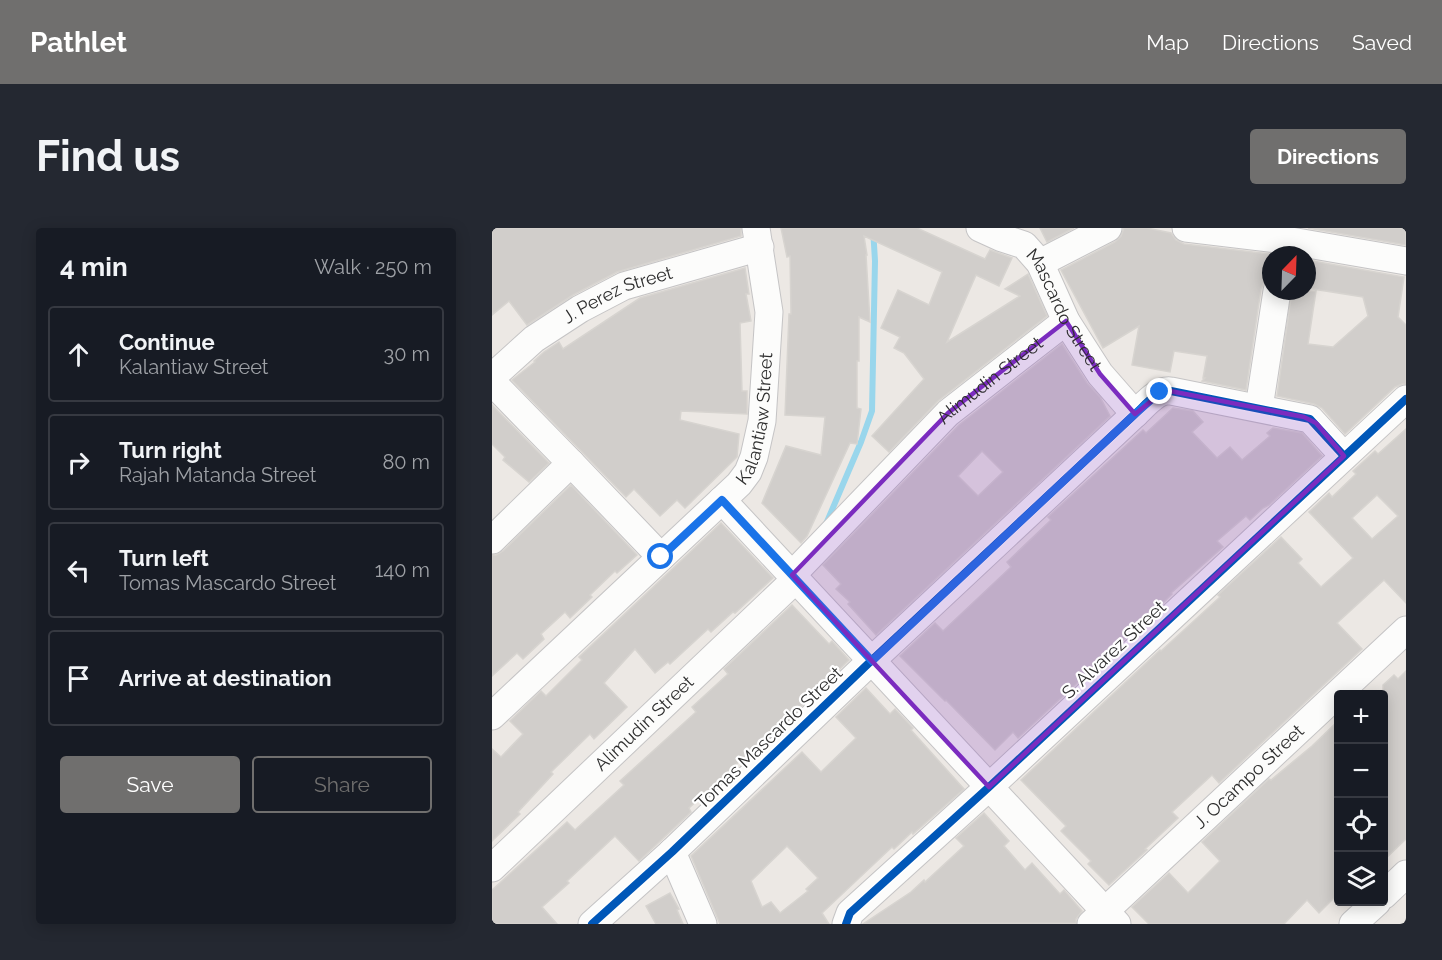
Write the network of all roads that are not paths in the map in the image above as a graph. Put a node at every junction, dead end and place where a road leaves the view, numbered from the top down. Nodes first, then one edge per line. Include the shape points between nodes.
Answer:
1 (980, 228) edge
2 (1108, 228) edge
3 (1186, 228) edge
4 (758, 238) edge
5 (1285, 241) edge
6 (1026, 245) edge
7 (1406, 261) edge
8 (1276, 300) edge
9 (1066, 321) junction
10 (492, 377) edge
11 (492, 382) edge
12 (1406, 399) edge
13 (1259, 408) junction
14 (1135, 414) junction
15 (1344, 456) junction
16 (572, 463) junction
17 (722, 500) junction
18 (492, 540) edge
19 (661, 557) junction
20 (794, 577) junction
21 (1406, 630) edge
22 (872, 661) junction
23 (492, 716) edge
24 (989, 788) junction
25 (672, 852) junction
26 (492, 868) edge
27 (1406, 874) edge
28 (1388, 890) edge
29 (1373, 906) edge
30 (1104, 920) edge
31 (592, 924) edge
32 (703, 924) edge
33 (846, 924) edge
34 (1353, 924) edge

1 - 6 street, Mascardo Street
2 - 6 street
3 - 5 street
4 - 10 street, J. Perez Street via 624,286 534,339
4 - 17 street, Kalantiaw Street via 769,312 762,421 748,472
5 - 7 street
6 - 9 street, Mascardo Street
8 - 13 street
9 - 14 street, Mascardo Street via 1100,374
9 - 20 street, Alimudin Street via 948,413
11 - 16 street
12 - 15 street, S. Alvarez Street
13 - 14 street, Tomas Mascardo Street via 1166,390
13 - 15 street, Tomas Mascardo Street via 1310,419
14 - 22 street, Tomas Mascardo Street
15 - 24 street, S. Alvarez Street
16 - 18 street
16 - 19 street
17 - 19 street, Kalantiaw Street
17 - 20 street
19 - 23 street, Kalantiaw Street
20 - 22 street
20 - 26 street, Alimudin Street
21 - 30 street, J. Ocampo Street
22 - 24 street
22 - 25 street, Tomas Mascardo Street
24 - 30 street
24 - 33 street, S. Alvarez Street via 850,914
25 - 31 street, Tomas Mascardo Street
25 - 32 street
27 - 28 street
29 - 34 street

